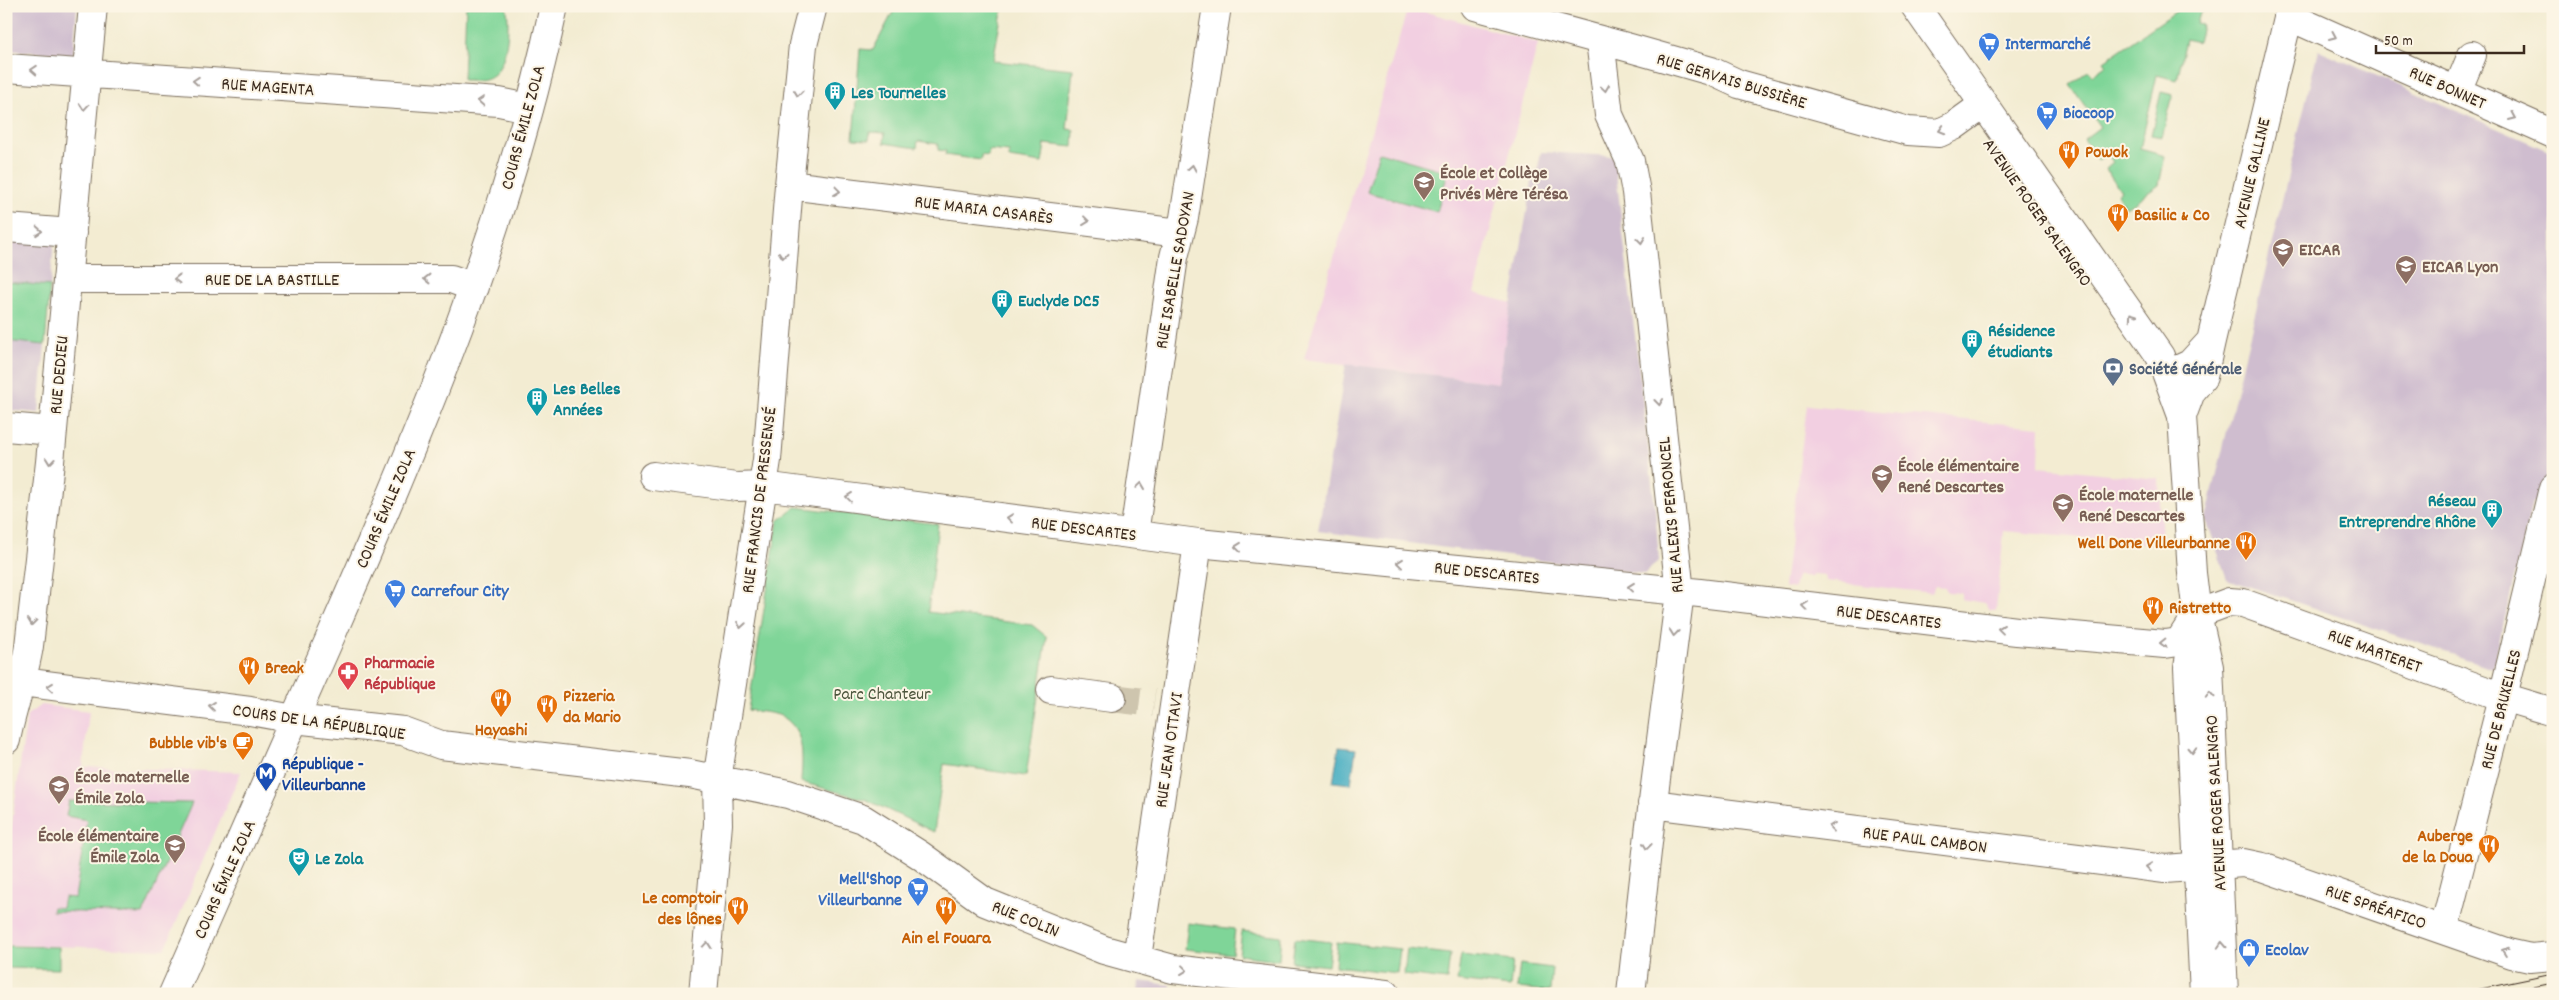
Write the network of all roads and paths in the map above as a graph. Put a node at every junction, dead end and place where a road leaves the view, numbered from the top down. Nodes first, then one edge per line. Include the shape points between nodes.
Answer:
1 (92, 6) edge
2 (554, 6) edge
3 (813, 6) edge
4 (1218, 6) edge
5 (1475, 6) edge
6 (1896, 6) edge
7 (1915, 6) edge
8 (1505, 10) edge
9 (2290, 11) edge
10 (1600, 40) junction
11 (2472, 55) dead end
12 (6, 68) edge
13 (86, 74) junction
14 (2457, 91) junction
15 (529, 108) junction
16 (1976, 110) junction
17 (2553, 134) edge
18 (789, 185) junction
19 (6, 228) edge
20 (72, 233) junction
21 (1180, 233) junction
22 (67, 279) junction
23 (474, 287) junction
24 (2211, 341) junction
25 (2169, 362) junction
26 (2182, 416) junction
27 (6, 427) edge
28 (53, 431) junction
29 (653, 476) dead end
30 (763, 486) junction
31 (2553, 488) edge
32 (1134, 534) junction
33 (1198, 543) junction
34 (1680, 592) junction
35 (2197, 614) junction
36 (13, 682) edge
37 (1051, 690) dead end
38 (2503, 697) junction
39 (1112, 698) tunnel mouth
40 (2553, 712) edge
41 (294, 720) junction
42 (6, 740) edge
43 (690, 774) joint
44 (716, 780) junction
45 (1652, 804) junction
46 (2208, 866) junction
47 (2444, 929) junction
48 (2553, 956) edge
49 (1137, 958) junction
50 (173, 994) edge
51 (703, 994) edge
52 (1386, 994) edge
53 (1631, 994) edge
54 (2204, 994) edge
55 (2224, 994) edge

1 - 13 street, RUE DEDIEU
2 - 15 street, COURS ÉMILE ZOLA
3 -> 18 street, RUE FRANCIS DE PRESSENSÉ via 803,44
21 -> 4 street, RUE ISABELLE SADOYAN
5 - 8 street, RUE GERVAIS BUSSIÈRE
6 - 16 street, AVENUE ROGER SALENGRO
7 - 16 street, AVENUE ROGER SALENGRO
8 - 10 street, RUE GERVAIS BUSSIÈRE
9 -> 14 street, RUE BONNET
9 - 24 street, AVENUE GALLINE
16 -> 10 street, RUE GERVAIS BUSSIÈRE via 1939,133 1908,131 1754,89 1711,71
10 -> 34 street, RUE ALEXIS PERRONCEL via 1609,115 1630,161 1636,192
11 - 14 street
13 -> 12 street, RUE MAGENTA
15 -> 13 street, RUE MAGENTA via 499,102
13 -> 20 street, RUE DEDIEU
14 -> 17 street, RUE BONNET
15 - 23 street, COURS ÉMILE ZOLA
25 -> 16 street, AVENUE ROGER SALENGRO
16 - 26 street, AVENUE ROGER SALENGRO
18 -> 21 street, RUE MARIA CASARÈS
18 -> 30 street, RUE FRANCIS DE PRESSENSÉ
19 -> 20 street
20 - 22 street, RUE DEDIEU
32 -> 21 street, RUE ISABELLE SADOYAN
23 -> 22 street, RUE DE LA BASTILLE via 451,279
22 - 28 street, RUE DEDIEU
23 - 41 street, COURS ÉMILE ZOLA via 383,517
24 - 25 street, AVENUE GALLINE via 2190,364
24 - 26 street, AVENUE GALLINE via 2203,377 2191,392
25 - 26 street, AVENUE ROGER SALENGRO
26 - 35 street, AVENUE ROGER SALENGRO
27 - 28 street
28 -> 36 street, RUE DEDIEU via 29,646
29 - 30 street, RUE DESCARTES via 737,487
32 -> 30 street, RUE DESCARTES
30 -> 44 street, RUE FRANCIS DE PRESSENSÉ
31 - 38 street, RUE DE BRUXELLES
32 - 33 street, RUE DESCARTES
34 -> 33 street, RUE DESCARTES
33 - 49 street, RUE JEAN OTTAVI via 1164,704
35 -> 34 street, RUE DESCARTES via 2179,642 2165,644 2008,630
34 -> 45 street, RUE ALEXIS PERRONCEL
35 - 38 street, RUE MARTERET via 2229,602 2243,603
35 - 46 street, AVENUE ROGER SALENGRO via 2188,668
41 -> 36 street, COURS DE LA RÉPUBLIQUE via 250,711
36 - 42 street, RUE DEDIEU
37 - 39 street
38 - 40 street, RUE MARTERET
38 - 47 street, RUE DE BRUXELLES
41 - 43 street, COURS DE LA RÉPUBLIQUE via 403,731 441,745
41 - 50 street, COURS ÉMILE ZOLA
43 - 44 street, RUE COLIN
44 - 49 street, RUE COLIN via 788,794 863,819 985,902 1104,950
51 -> 44 street, RUE FRANCIS DE PRESSENSÉ via 718,824
46 -> 45 street, RUE PAUL CAMBON via 2165,869
45 -> 53 street, RUE ALEXIS PERRONCEL
46 - 47 street, RUE SPRÉAFICO via 2243,863 2262,867
46 - 54 street, AVENUE ROGER SALENGRO
55 -> 46 street, AVENUE ROGER SALENGRO
48 -> 47 street, RUE SPRÉAFICO via 2520,956
49 -> 52 street, RUE COLIN via 1173,969

